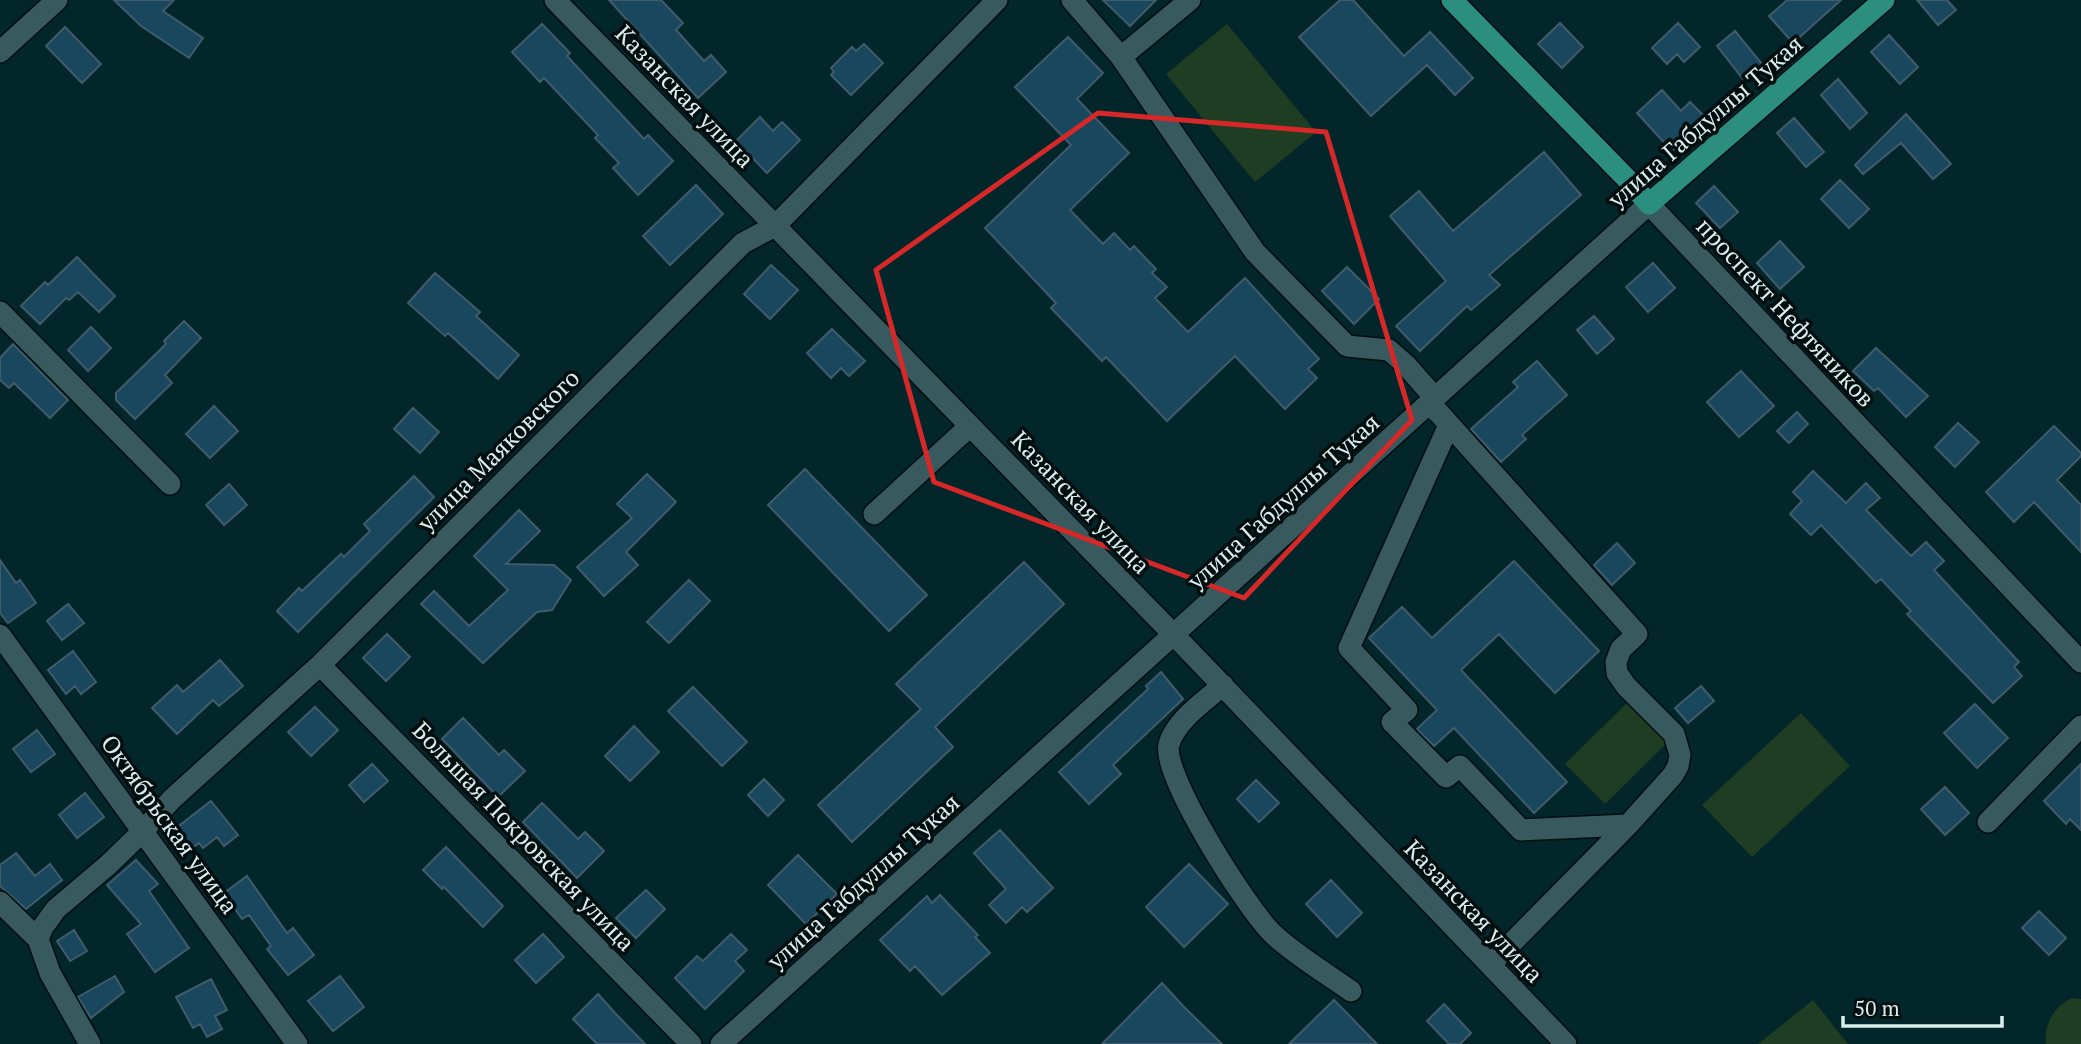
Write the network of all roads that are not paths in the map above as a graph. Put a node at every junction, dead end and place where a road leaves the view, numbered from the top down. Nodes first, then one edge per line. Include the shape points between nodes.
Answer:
1 (57, 0) edge
2 (555, 0) edge
3 (997, 0) edge
4 (1072, 0) edge
5 (1189, 0) edge
6 (1452, 0) edge
7 (1884, 0) edge
8 (0, 52) edge
9 (1121, 57) junction
10 (1649, 204) junction
11 (775, 226) junction
12 (0, 312) edge
13 (1432, 401) junction
14 (1450, 425) junction
15 (970, 426) junction
16 (170, 484) dead end
17 (874, 514) dead end
18 (0, 635) edge
19 (1174, 635) junction
20 (2081, 662) edge
21 (320, 665) junction
22 (1223, 685) junction
23 (2081, 726) edge
24 (1988, 822) dead end
25 (1628, 825) junction
26 (142, 832) junction
27 (0, 902) edge
28 (38, 939) junction
29 (1490, 965) junction
30 (1351, 991) dead end
31 (90, 1044) edge
32 (297, 1044) edge
33 (691, 1044) edge
34 (721, 1044) edge
35 (1566, 1044) edge

1 - 8 street
2 - 11 street, Казанская улица
3 - 11 street, улица Маяковского
4 - 9 street
5 - 9 street
6 - 10 main road, проспект Нефтяников
7 - 10 main road, улица Габдуллы Тукая
9 - 13 street via 1255,252 1347,346 1389,350
10 - 13 street, улица Габдуллы Тукая
10 - 20 street, проспект Нефтяников
11 - 15 street, Казанская улица
11 - 21 street, улица Маяковского via 743,243
12 - 16 street
13 - 14 street
13 - 19 street, улица Габдуллы Тукая
14 - 25 street via 1637,634 1621,649 1617,673 1674,734 1681,755 1673,775
14 - 25 street via 1349,648 1407,710 1392,722 1446,777 1460,766 1521,830
15 - 17 street
15 - 19 street, Казанская улица
18 - 26 street, Октябрьская улица
19 - 22 street, Казанская улица
19 - 34 street, улица Габдуллы Тукая
21 - 26 street, улица Маяковского via 172,799
21 - 33 street, Большая Покровская улица
22 - 29 street, Казанская улица
22 - 30 street via 1176,728 1168,746 1183,795 1242,897 1273,935
23 - 24 street
25 - 29 street
26 - 28 street, улица Маяковского via 56,909
26 - 32 street, Октябрьская улица
27 - 28 street
28 - 31 street via 50,973
29 - 35 street, Казанская улица

